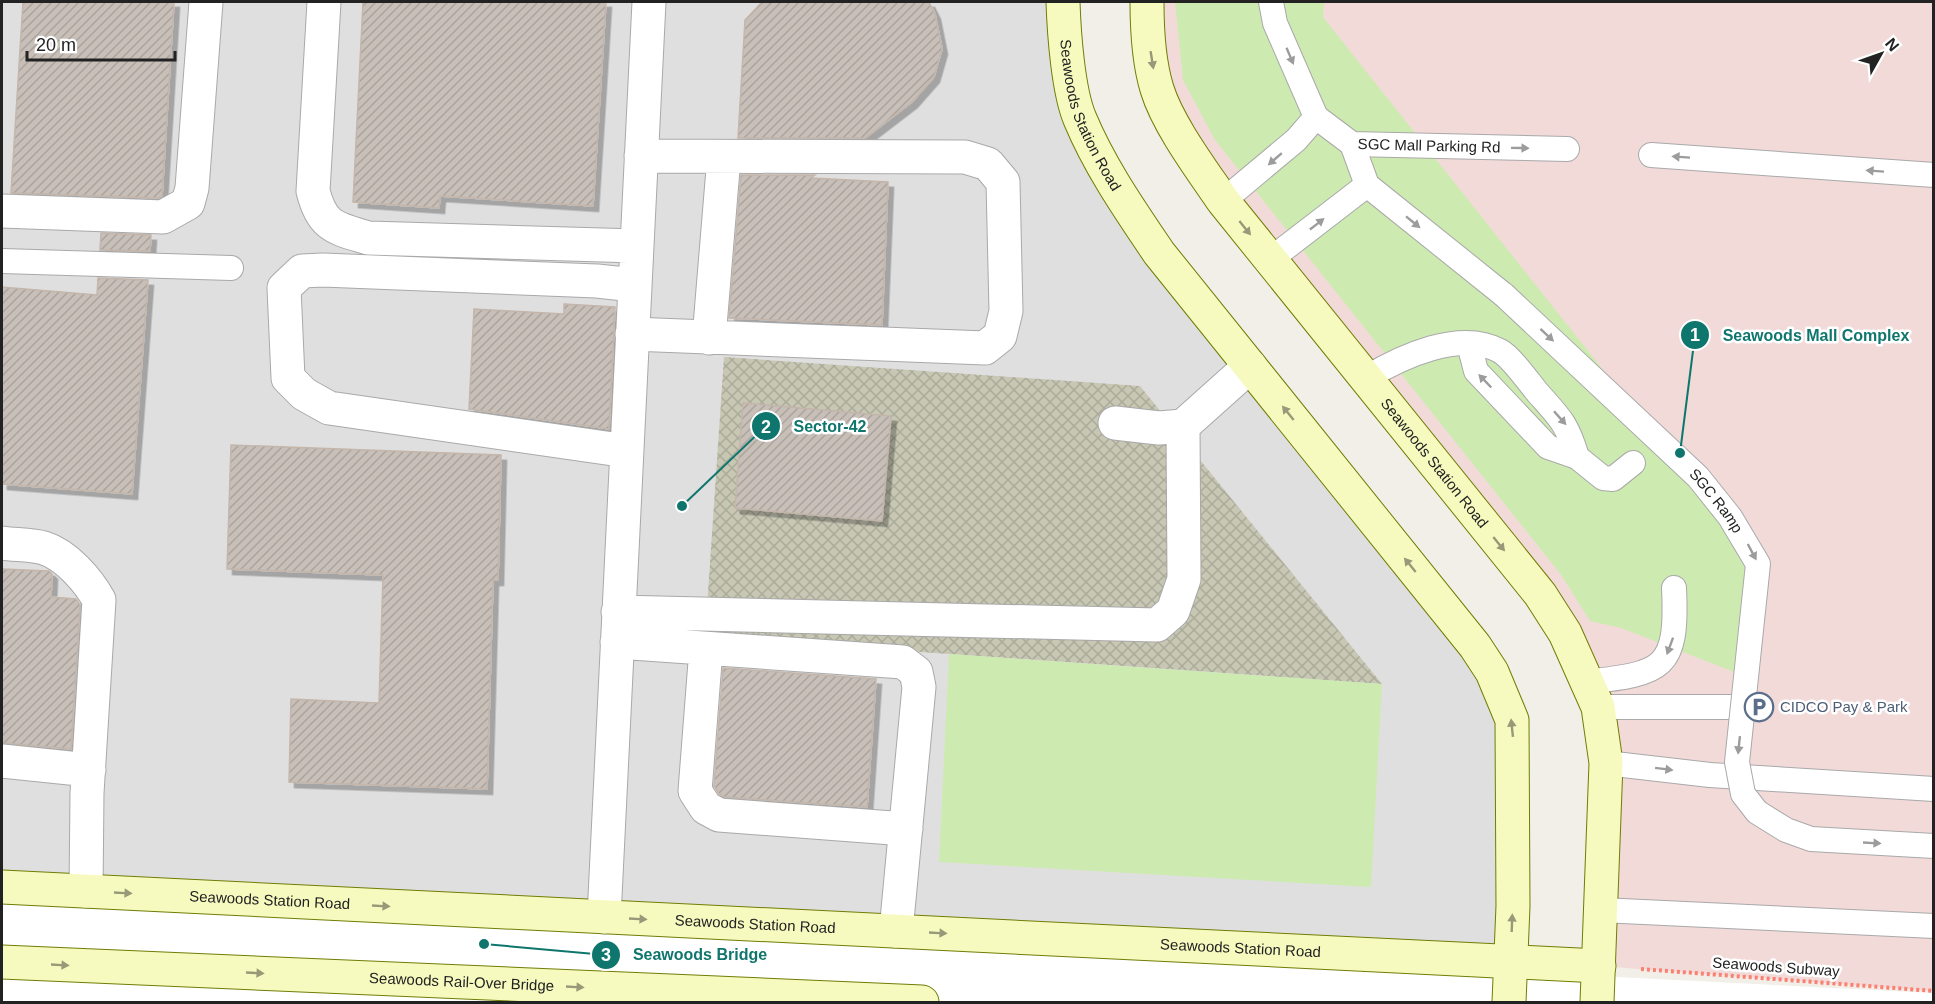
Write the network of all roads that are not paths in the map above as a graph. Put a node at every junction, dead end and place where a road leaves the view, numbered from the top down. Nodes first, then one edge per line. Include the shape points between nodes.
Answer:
1 (206, 2) edge
2 (324, 2) edge
3 (649, 2) edge
4 (1064, 2) edge
5 (1147, 2) edge
6 (1271, 2) edge
7 (1316, 117) junction
8 (1352, 144) junction
9 (1567, 149) dead end
10 (1651, 155) dead end
11 (641, 156) junction
12 (724, 157) junction
13 (1934, 175) edge
14 (1367, 185) junction
15 (1223, 201) junction
16 (2, 211) edge
17 (637, 246) junction
18 (1271, 259) junction
19 (2, 261) edge
20 (231, 268) dead end
21 (634, 285) junction
22 (632, 334) junction
23 (709, 338) junction
24 (1250, 366) junction
25 (1366, 378) junction
26 (1115, 423) dead end
27 (1184, 426) junction
28 (627, 451) junction
29 (1633, 463) dead end
30 (2, 543) edge
31 (1674, 588) dead end
32 (618, 627) junction
33 (706, 649) junction
34 (1592, 694) junction
35 (1760, 707) dead end
36 (2, 761) edge
37 (1605, 763) junction
38 (88, 770) junction
39 (1934, 789) edge
40 (906, 829) junction
41 (1934, 846) edge
42 (2, 887) edge
43 (86, 891) junction
44 (1601, 910) junction
45 (604, 917) junction
46 (1934, 927) edge
47 (896, 931) junction
48 (1511, 961) junction
49 (2, 962) edge
50 (1599, 966) junction
51 (922, 1002) edge
52 (1509, 1002) edge
53 (1597, 1002) edge

1 - 16 street via 188,203 163,217
2 - 17 street via 313,191 318,211 332,227 368,238
3 - 11 street
4 - 24 main road, Seawoods Station Road via 1065,39 1079,117 1109,178 1159,253
5 -> 15 main road, Seawoods Station Road via 1157,89 1189,152
6 -> 7 lane, SGC Mall Parking Rd via 1275,23
7 - 8 lane, SGC Mall Parking Rd
7 -> 15 lane via 1296,141
8 -> 9 lane, SGC Mall Parking Rd
8 - 14 lane
13 -> 10 lane
11 - 12 street
11 - 17 street
12 - 23 street
12 - 23 street via 965,157 988,164 1003,182 1006,311 1000,336 985,348
18 -> 14 lane
14 -> 41 lane, SGC Ramp, bridge via 1504,295 1698,477 1730,517 1758,564 1737,762 1743,794 1757,812 1786,830 1811,839
15 -> 18 main road, Seawoods Station Road
17 - 21 street
18 - 25 main road, Seawoods Station Road
19 - 20 lane
21 - 22 street
21 - 28 street via 323,270 302,271 284,288 288,378 304,394 329,408
22 - 23 street
22 - 28 street
24 - 27 street
48 -> 24 main road, Seawoods Station Road via 1512,720 1492,672
25 - 29 lane via 1427,348 1469,344 1500,351 1569,428 1577,456 1604,478 1612,479
25 -> 34 main road, Seawoods Station Road via 1540,594 1565,633
26 - 27 street via 1159,428
27 - 32 street via 1184,579 1173,611 1157,625
28 - 32 street
30 - 38 street via 46,548 92,586 99,600
31 -> 34 lane via 1673,642 1663,663
32 - 33 street
32 - 45 street
33 - 40 street via 695,791 705,808 719,815
33 - 40 street via 903,662 916,672 919,687
34 - 35 lane
34 - 37 main road, Seawoods Station Road
36 - 38 street
37 -> 39 lane via 1710,775
37 - 44 main road, Seawoods Station Road
38 - 43 street
40 - 47 street
42 - 43 main road, Seawoods Station Road
43 -> 45 main road, Seawoods Station Road
44 - 46 lane
44 - 50 main road, Seawoods Station Road
45 -> 47 main road, Seawoods Station Road
47 -> 48 main road, Seawoods Station Road
48 - 50 main road, Seawoods Station Road
48 - 52 main road, Seawoods Station Road
49 -> 51 main road, Seawoods Rail-Over Bridge
50 - 53 main road, Seawoods Station Road

